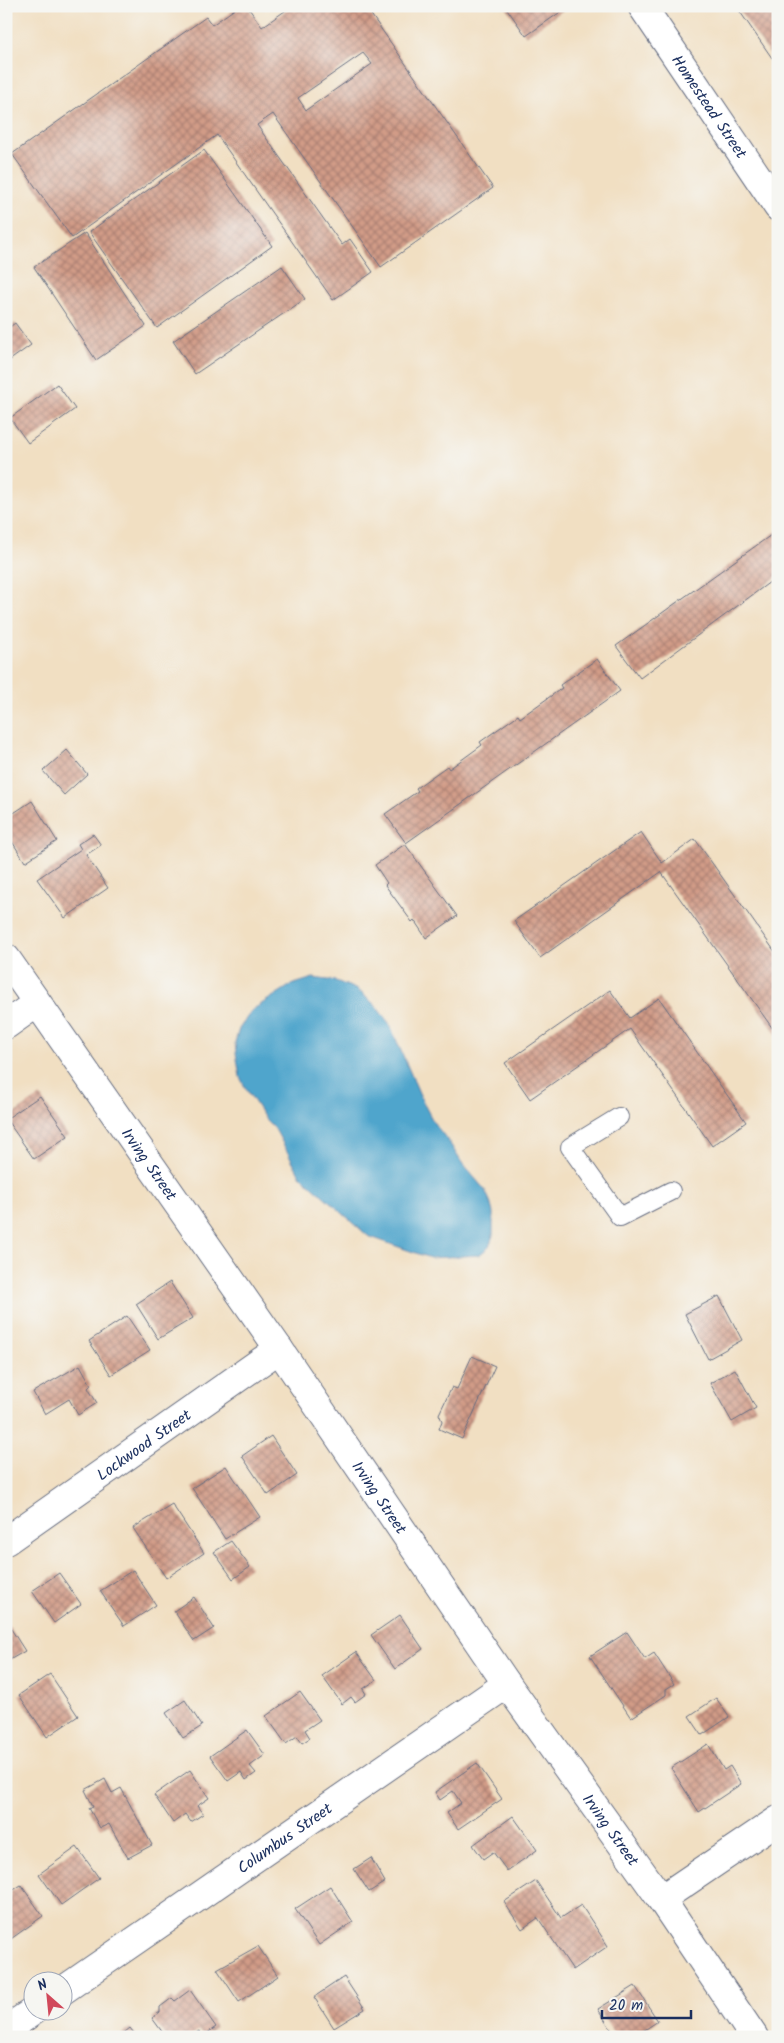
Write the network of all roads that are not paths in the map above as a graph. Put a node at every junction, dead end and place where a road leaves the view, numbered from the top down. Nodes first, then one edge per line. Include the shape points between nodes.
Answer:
1 (642, 6) edge
2 (778, 207) edge
3 (6, 958) edge
4 (37, 1003) junction
5 (6, 1025) edge
6 (620, 1117) dead end
7 (670, 1191) dead end
8 (280, 1349) junction
9 (6, 1541) edge
10 (507, 1684) junction
11 (778, 1820) edge
12 (661, 1899) junction
13 (72, 1984) edge
14 (22, 2019) edge
15 (6, 2030) edge
16 (754, 2037) edge

1 - 2 street, Homestead Street
3 - 4 street, Irving Street
4 - 5 street
4 - 8 street, Irving Street
6 - 7 lane via 570,1147 620,1217
8 - 9 street, Lockwood Street
8 - 10 street, Irving Street
10 - 12 street, Irving Street
10 - 13 street, Columbus Street
11 - 12 street
12 - 16 street, Irving Street
14 - 15 street

